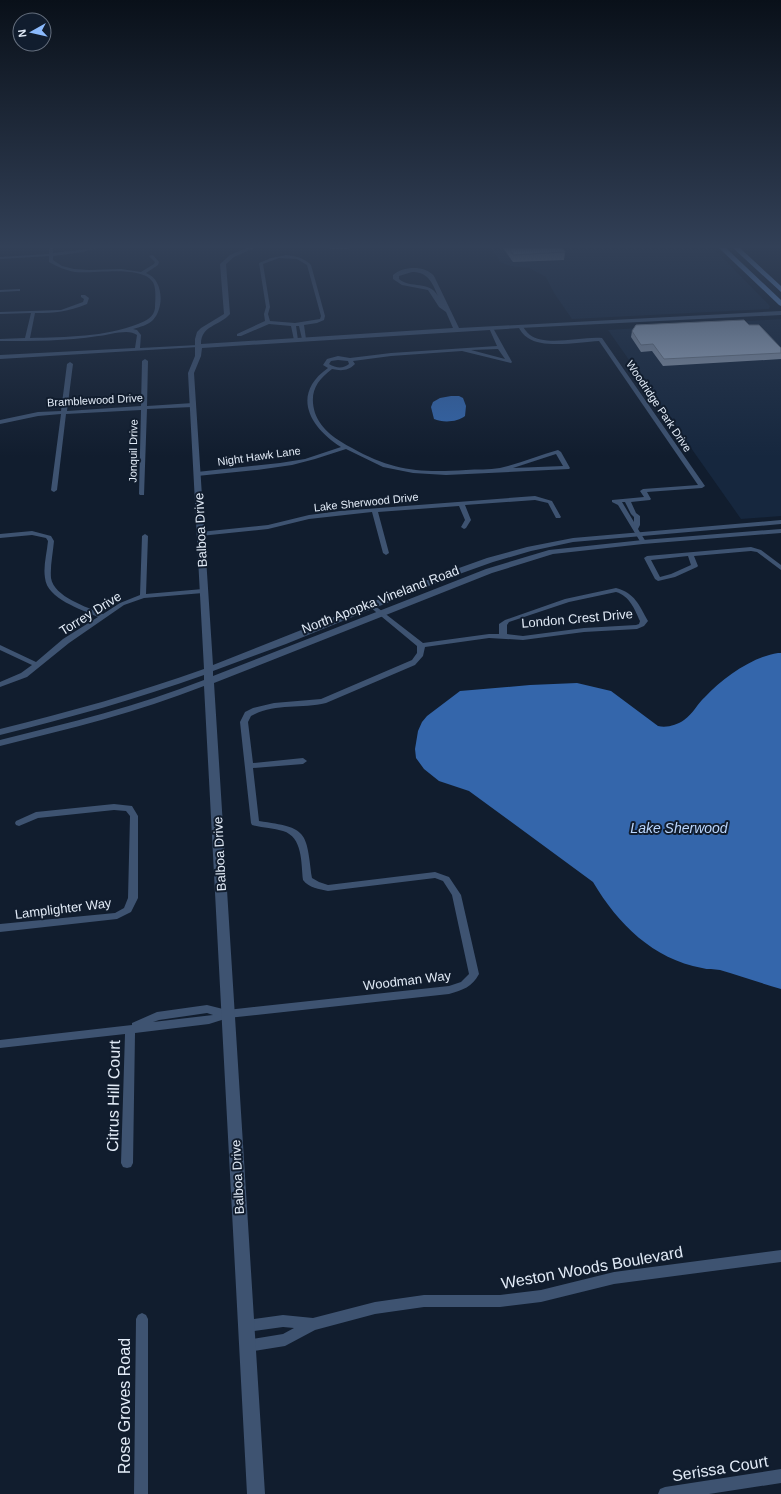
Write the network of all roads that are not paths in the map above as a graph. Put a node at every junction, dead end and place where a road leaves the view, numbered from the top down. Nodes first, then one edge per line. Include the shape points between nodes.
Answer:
1 (31, 318) edge
2 (152, 318) edge
3 (223, 318) edge
4 (267, 318) edge
5 (323, 318) edge
6 (451, 318) edge
7 (686, 318) edge
8 (268, 322) junction
9 (144, 324) junction
10 (293, 324) junction
11 (302, 324) junction
12 (520, 326) junction
13 (491, 328) junction
14 (127, 330) junction
15 (457, 330) junction
16 (239, 335) dead end
17 (27, 339) junction
18 (304, 339) junction
19 (0, 340) edge
20 (296, 340) junction
21 (198, 346) junction
22 (500, 347) junction
23 (144, 349) junction
24 (461, 349) junction
25 (137, 350) junction
26 (0, 357) edge
27 (145, 360) dead end
28 (350, 360) junction
29 (70, 364) dead end
30 (331, 368) junction
31 (193, 405) junction
32 (144, 407) junction
33 (64, 412) junction
34 (0, 422) edge
35 (346, 446) junction
36 (499, 470) junction
37 (197, 474) junction
38 (54, 490) dead end
39 (142, 494) dead end
40 (629, 500) junction
41 (461, 503) junction
42 (374, 510) junction
43 (558, 517) dead end
44 (781, 522) edge
45 (464, 527) dead end
46 (781, 531) edge
47 (200, 534) junction
48 (639, 535) junction
49 (0, 536) edge
50 (145, 536) dead end
51 (386, 553) dead end
52 (690, 554) junction
53 (781, 568) edge
54 (203, 591) junction
55 (143, 596) junction
56 (372, 606) junction
57 (381, 612) junction
58 (102, 616) junction
59 (503, 636) junction
60 (421, 645) junction
61 (0, 647) edge
62 (37, 665) junction
63 (208, 671) junction
64 (208, 681) junction
65 (0, 685) edge
66 (0, 732) edge
67 (0, 743) edge
68 (303, 761) dead end
69 (249, 766) junction
70 (19, 823) dead end
71 (0, 928) edge
72 (228, 1014) junction
73 (130, 1029) junction
74 (0, 1044) edge
75 (127, 1163) dead end
76 (781, 1256) edge
77 (142, 1319) dead end
78 (314, 1324) junction
79 (246, 1326) junction
80 (247, 1346) junction
81 (781, 1476) edge
82 (141, 1494) edge
83 (256, 1494) edge
84 (665, 1494) edge

1 - 17 street
2 - 9 street
3 - 21 street, Balboa Drive via 201,331
4 - 8 street
5 - 11 street via 322,320
6 - 15 street
7 - 12 street
8 - 10 street
8 - 16 street
9 - 14 street
9 - 23 street
10 - 11 street
10 - 20 street
11 - 18 street
12 - 13 street
12 - 40 street, Woodridge Park Drive via 526,335 546,342 600,339 702,486 643,491 647,498
13 - 15 street
13 - 22 street
14 - 17 street via 85,336
14 - 25 street via 139,335
15 - 18 street
17 - 19 street
18 - 20 street
20 - 21 street
21 - 23 street
21 - 31 street, Balboa Drive via 198,356 191,373
22 - 24 street
22 - 24 street via 509,362
23 - 25 street
24 - 28 street via 369,356
25 - 26 street
27 - 32 street, Jonquil Drive
28 - 30 street via 352,364 348,367
28 - 30 street via 329,360 326,364
29 - 33 street
30 - 35 street via 312,385 310,399 318,425
31 - 32 street, Bramblewood Drive
31 - 37 street, Balboa Drive
32 - 33 street, Bramblewood Drive
32 - 39 street, Jonquil Drive
33 - 34 street, Bramblewood Drive via 38,414
33 - 38 street
35 - 36 street via 367,458 402,470 426,473
35 - 37 street, Night Hawk Lane via 293,463
36 - 36 street via 537,469 567,468 558,452
37 - 47 street, Balboa Drive
40 - 48 street via 628,503 637,516
40 - 48 street, Woodridge Park Drive via 614,501 620,504
41 - 42 street, Lake Sherwood Drive
41 - 43 street, Lake Sherwood Drive via 535,498 550,502
41 - 45 street via 468,520
42 - 47 street, Lake Sherwood Drive via 309,517 260,528
42 - 51 street
44 - 48 street, North Apopka Vineland Road
46 - 48 street, North Apopka Vineland Road
47 - 54 street, Balboa Drive
48 - 56 street, North Apopka Vineland Road via 573,540 530,549 483,563
48 - 57 street, North Apopka Vineland Road via 552,552 489,571
49 - 58 street via 35,533 49,537 51,541 48,580 52,589 60,597
50 - 55 street
52 - 52 street via 695,566 673,576 658,578 647,558
52 - 53 street via 759,551
54 - 55 street, Torrey Drive
54 - 63 street, Balboa Drive
55 - 58 street, Torrey Drive via 122,604
56 - 57 street
56 - 63 street, North Apopka Vineland Road
57 - 60 street
57 - 64 street, North Apopka Vineland Road
58 - 62 street, Torrey Drive
59 - 59 street, London Crest Drive via 540,637 637,626 644,622 629,594 616,590 567,600 507,621 503,624
59 - 60 street, London Crest Drive
60 - 69 street via 419,656 412,663 323,701 261,708 248,714 244,722
61 - 62 street
62 - 65 street, Torrey Drive
63 - 64 street, Balboa Drive
63 - 66 street, North Apopka Vineland Road via 114,703
64 - 67 street, North Apopka Vineland Road via 139,705
64 - 72 street, Balboa Drive
68 - 69 street
69 - 72 street, Woodman Way via 255,823 288,828 299,834 303,842 308,880 316,885 328,888 435,875 446,879 456,895 474,974 464,987 449,990
70 - 71 street, Lamplighter Way via 36,815 114,807 129,808 134,816 133,898 128,910 117,916
72 - 73 street, Woodman Way via 210,1020
72 - 79 street, Balboa Drive
73 - 74 street, Woodman Way
73 - 75 street, Citrus Hill Court
76 - 78 street, Weston Woods Boulevard via 614,1278 500,1301 417,1302 375,1308
77 - 82 street, Rose Groves Road
78 - 79 street, Weston Woods Boulevard via 283,1321
78 - 80 street, Weston Woods Boulevard via 285,1340
79 - 80 street, Balboa Drive
80 - 83 street, Balboa Drive
81 - 84 street, Serissa Court

